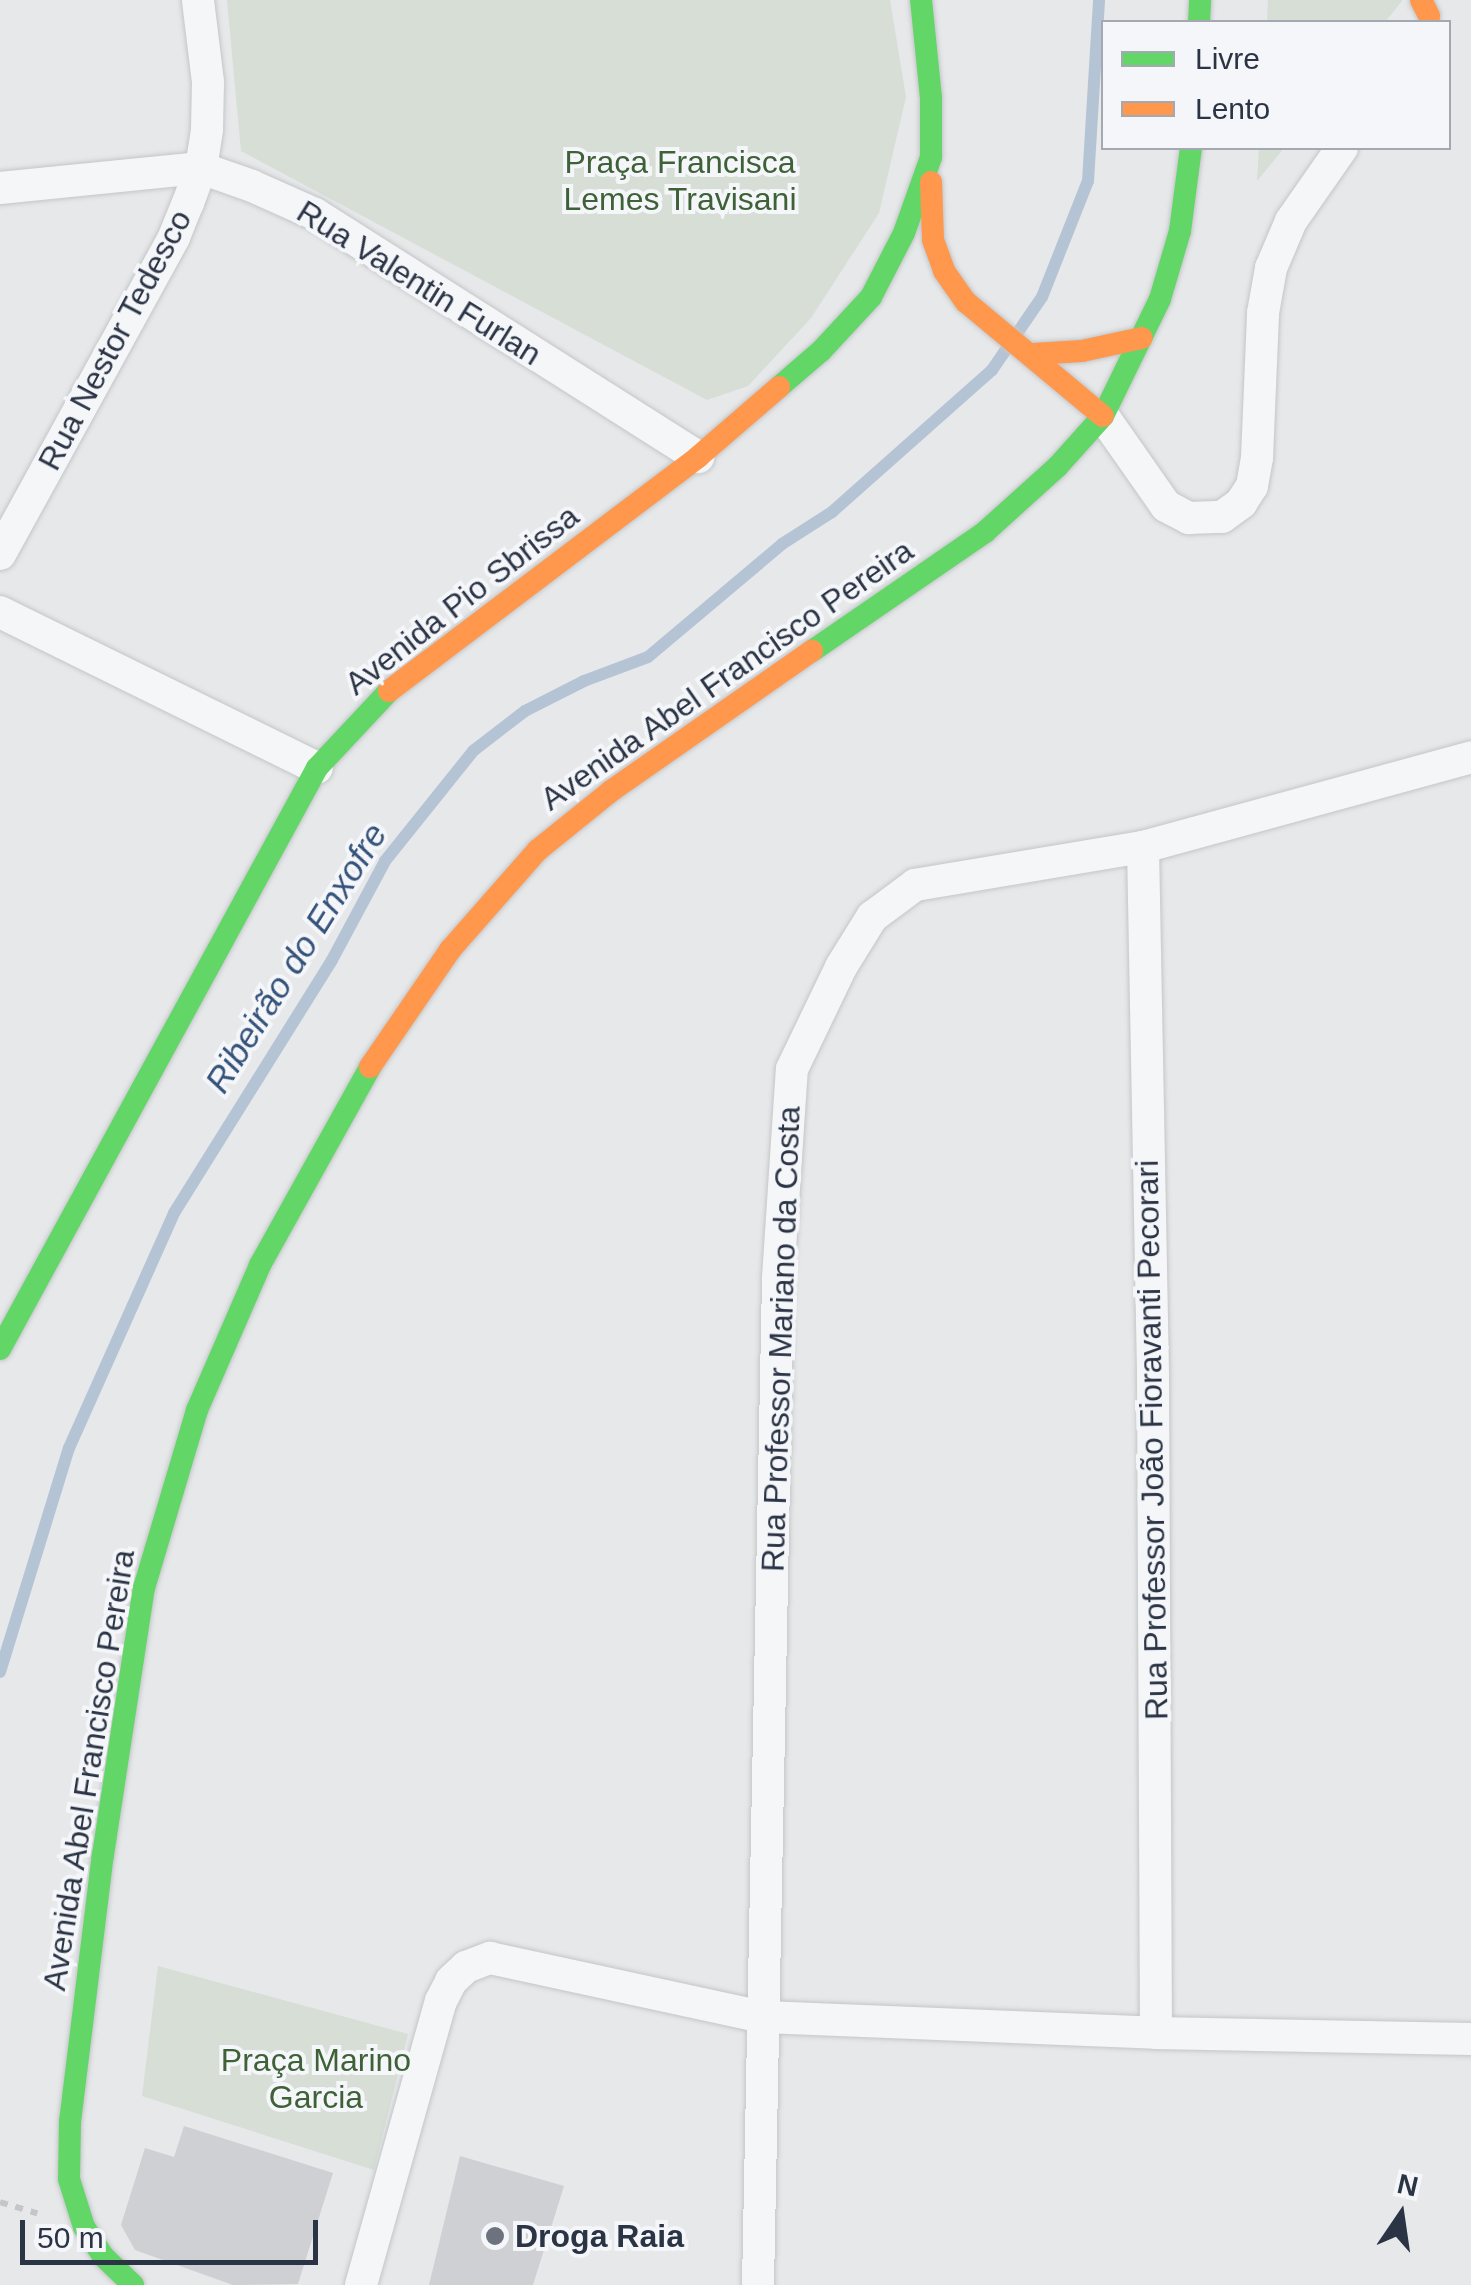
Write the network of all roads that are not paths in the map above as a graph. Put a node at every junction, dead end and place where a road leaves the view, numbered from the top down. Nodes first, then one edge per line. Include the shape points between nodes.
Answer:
1 (198, 0) edge
2 (921, 0) edge
3 (1191, 150) edge
4 (1341, 150) edge
5 (930, 157) junction
6 (201, 168) junction
7 (0, 188) edge
8 (902, 290) dead end
9 (932, 290) dead end
10 (871, 296) junction
11 (970, 305) junction
12 (1142, 338) junction
13 (1029, 351) junction
14 (1103, 416) junction
15 (698, 457) junction
16 (0, 554) edge
17 (0, 612) edge
18 (1471, 758) edge
19 (317, 768) junction
20 (1143, 847) junction
21 (0, 1348) edge
22 (764, 2017) junction
23 (1156, 2034) junction
24 (1471, 2039) edge
25 (133, 2285) edge
26 (362, 2285) edge
27 (758, 2285) edge

1 - 6 street, Rua Nestor Tedesco via 208,82
2 - 5 main road, Avenida Pio Sbrissa
3 - 12 main road, Avenida Abel Francisco Pereira via 1180,231
4 - 14 street via 1292,222 1271,268 1257,458 1242,503 1222,518 1189,518 1166,506
5 - 10 main road, Avenida Pio Sbrissa via 904,233
5 - 11 main road via 933,240 944,272
6 - 7 street, Rua Valentin Furlan
6 - 15 street, Rua Valentin Furlan via 316,214
6 - 16 street, Rua Nestor Tedesco via 174,237
8 - 10 main road
9 - 11 main road
10 - 15 main road, Avenida Pio Sbrissa via 820,351
11 - 13 main road
12 - 13 main road via 1082,351
12 - 14 main road, Avenida Abel Francisco Pereira
13 - 14 main road
14 - 25 main road, Avenida Abel Francisco Pereira via 985,532 611,791 538,850 450,950 374,1060 260,1265 196,1410 144,1588 100,1874 69,2180 84,2227
15 - 19 main road, Avenida Pio Sbrissa via 385,694
17 - 19 street
18 - 20 street, Rua Professor Mariano da Costa
19 - 21 main road, Avenida Pio Sbrissa
20 - 22 street, Rua Professor Mariano da Costa via 915,885 872,916 792,1069 778,1278
20 - 23 street, Rua Professor João Fioravanti Pecorari via 1154,1375
22 - 23 street
22 - 26 street via 520,1962 490,1958 466,1967 441,2001
22 - 27 street, Rua Professor Mariano da Costa
23 - 24 street

